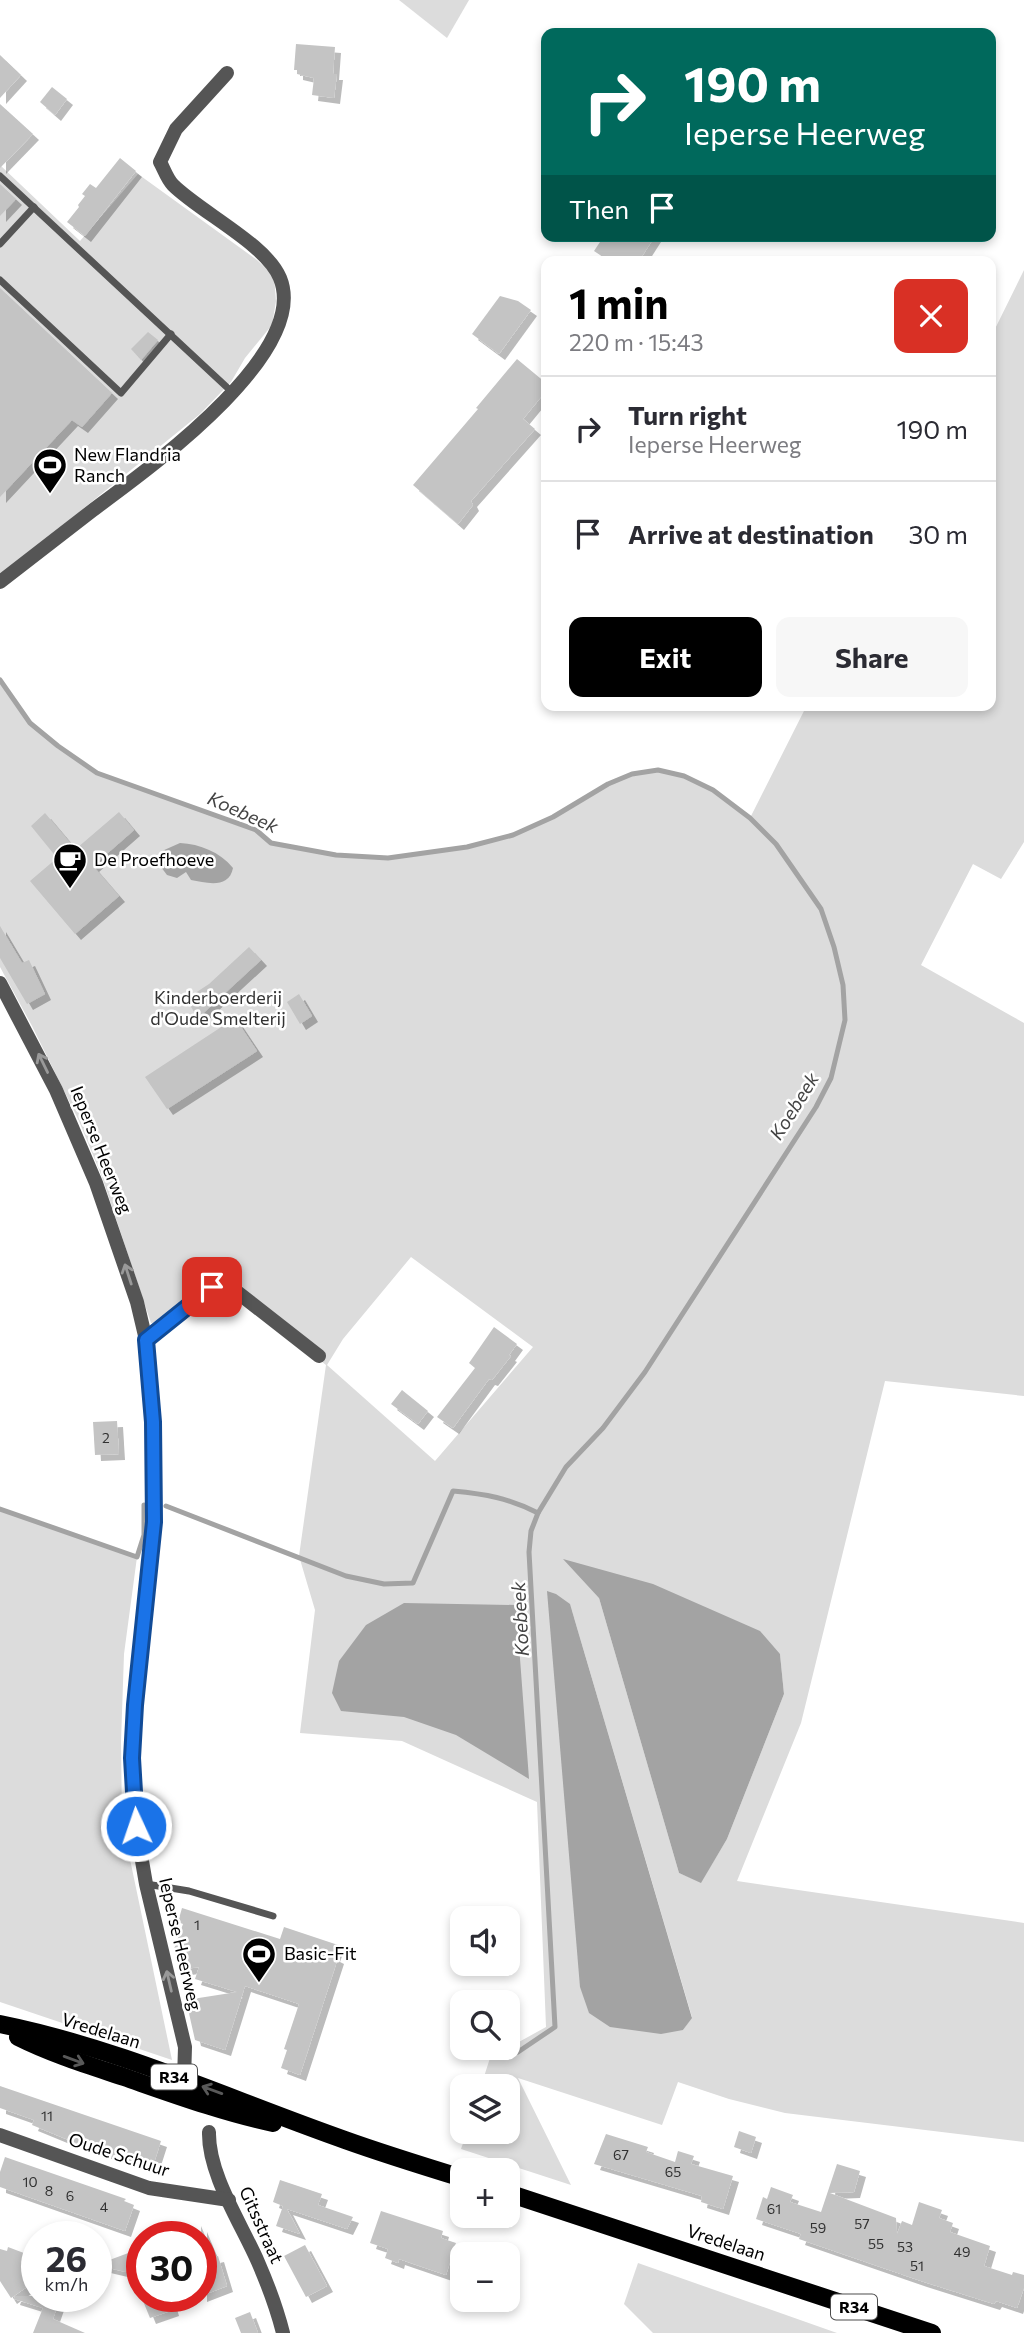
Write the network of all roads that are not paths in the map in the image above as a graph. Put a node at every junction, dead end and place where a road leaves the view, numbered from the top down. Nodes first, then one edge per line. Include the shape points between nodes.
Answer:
1 (227, 73) dead end
2 (0, 176) edge
3 (34, 207) junction
4 (0, 243) edge
5 (0, 280) edge
6 (171, 334) junction
7 (232, 391) junction
8 (0, 582) edge
9 (0, 983) edge
10 (146, 1340) junction
11 (319, 1356) dead end
12 (146, 1884) junction
13 (272, 1916) dead end
14 (0, 2026) edge
15 (181, 2088) junction
16 (209, 2132) dead end
17 (0, 2135) edge
18 (450, 2174) edge
19 (520, 2197) edge
20 (229, 2200) junction
21 (283, 2333) edge
22 (932, 2333) edge

1 - 7 street via 176,129 160,162 170,183 266,256 281,279 284,304 279,326 261,357
2 - 3 lane
3 - 4 lane
3 - 6 lane
5 - 6 lane via 121,393
6 - 7 lane
7 - 8 street via 195,431
10 -> 9 street, Ieperse Heerweg via 138,1302 96,1183 56,1090
10 - 11 street via 212,1287 232,1288
10 - 12 street, Ieperse Heerweg via 154,1522 132,1758 136,1826
12 - 13 lane via 189,1891
15 -> 12 street, Ieperse Heerweg via 185,2047
14 - 15 main road, Vredelaan / R34 via 91,2048
15 - 18 main road, Vredelaan / R34
16 - 20 street, Gitsstraat via 209,2147
17 - 20 street, Oude Schuur via 149,2188
19 - 22 main road, Vredelaan / R34
20 - 21 street, Gitsstraat via 259,2264

